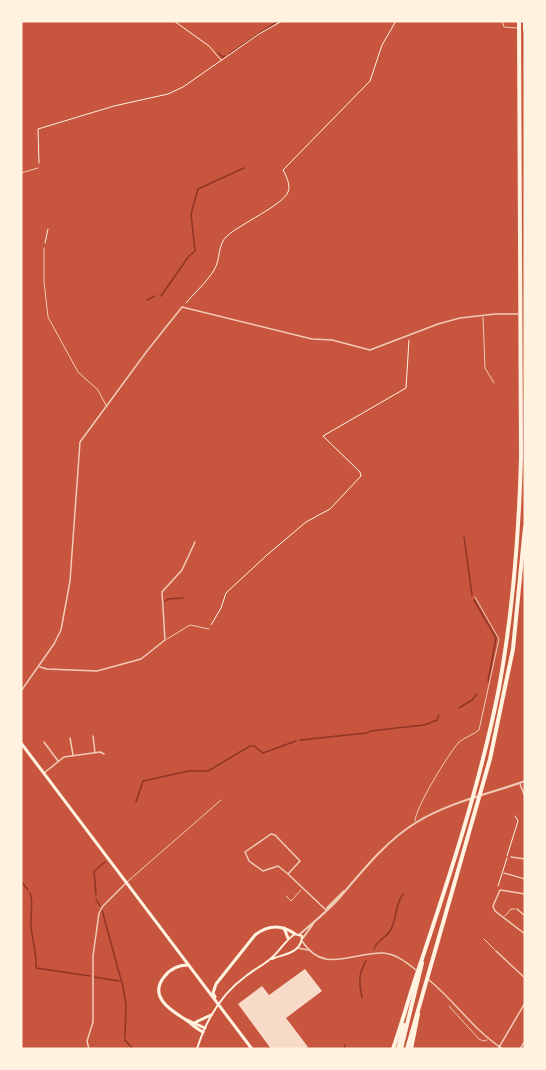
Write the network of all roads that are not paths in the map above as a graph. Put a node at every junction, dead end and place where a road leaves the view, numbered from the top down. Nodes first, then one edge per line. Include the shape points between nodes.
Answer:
1 (502, 21) edge
2 (519, 21) edge
3 (525, 21) edge
4 (525, 27) edge
5 (38, 168) road end
6 (21, 173) edge
7 (44, 248) road end
8 (525, 314) edge
9 (483, 315) junction
10 (494, 383) dead end
11 (107, 407) junction
12 (525, 527) edge
13 (195, 542) dead end
14 (475, 597) dead end
15 (208, 629) road end
16 (165, 640) junction
17 (39, 666) junction
18 (21, 691) edge
19 (93, 736) dead end
20 (70, 738) dead end
21 (44, 742) dead end
22 (22, 745) edge
23 (95, 753) junction
24 (104, 754) dead end
25 (73, 756) junction
26 (58, 761) junction
27 (43, 773) junction
28 (525, 781) edge
29 (520, 783) junction
30 (525, 797) edge
31 (221, 800) dead end
32 (416, 823) junction
33 (511, 857) road end
34 (525, 859) edge
35 (288, 874) junction
36 (126, 883) junction
37 (303, 888) junction
38 (525, 894) edge
39 (286, 896) dead end
40 (517, 909) joint
41 (326, 910) junction
42 (524, 914) edge
43 (503, 918) junction
44 (314, 922) junction
45 (284, 928) junction
46 (295, 934) junction
47 (300, 934) junction
48 (525, 934) edge
49 (288, 938) junction
50 (484, 939) dead end
51 (302, 940) junction
52 (298, 948) junction
53 (281, 950) junction
54 (308, 950) junction
55 (496, 951) joint
56 (179, 953) junction
57 (283, 954) junction
58 (272, 959) junction
59 (188, 965) junction
60 (176, 967) junction
61 (525, 978) edge
62 (417, 980) junction
63 (216, 984) junction
64 (205, 987) junction
65 (424, 987) junction
66 (410, 998) junction
67 (217, 1002) junction
68 (525, 1002) edge
69 (449, 1006) dead end
70 (210, 1015) junction
71 (185, 1019) junction
72 (196, 1023) junction
73 (204, 1030) junction
74 (489, 1039) junction
75 (525, 1041) edge
76 (499, 1048) edge
77 (89, 1049) edge
78 (197, 1049) edge
79 (252, 1049) edge
80 (393, 1049) edge
81 (400, 1049) edge
82 (407, 1049) edge
83 (411, 1049) edge
84 (503, 1049) edge
85 (520, 1049) edge

1 - 4 lane via 505,27
2 - 62 highway via 522,387 513,594 491,726 475,791
3 - 4 highway
5 - 6 lane
7 - 11 lane via 48,317 78,372 98,390
8 - 9 street
9 - 10 lane via 485,368
9 - 11 street via 438,324 370,350 182,308
11 - 17 street via 80,442 67,602 58,638
12 - 65 highway via 513,649 483,789
13 - 16 street via 182,570 162,592
14 - 32 lane via 499,639 479,730 458,743 416,815
15 - 16 lane via 190,625
16 - 17 street via 141,658 97,671
17 - 18 street
19 - 23 street
20 - 25 street
21 - 26 street
22 - 27 main road
23 - 24 street
23 - 25 street
25 - 26 street
26 - 27 street
27 - 36 main road
28 - 29 street
29 - 30 street
29 - 32 street via 450,806
31 - 36 lane
32 - 41 street
33 - 34 street
35 - 35 street via 300,861 275,835 245,852 249,861 264,871 278,866
35 - 37 street
36 - 56 main road
36 - 77 street via 99,913
37 - 39 lane via 291,901
37 - 41 street
38 - 43 street via 500,890 496,894 493,909
40 - 42 street
40 - 43 lane via 511,909
41 - 44 street
43 - 48 street
44 - 47 street
44 - 51 street
45 - 46 main road
45 - 49 main road
45 - 63 main road via 269,927 255,935
46 - 47 main road
46 - 49 main road
47 - 51 main road
49 - 53 main road
50 - 55 lane
51 - 52 main road
51 - 54 street
52 - 54 street
52 - 57 main road
53 - 57 main road
53 - 58 main road
54 - 74 street via 326,960 384,953 398,957 443,992
55 - 61 street
56 - 59 main road
56 - 60 main road
57 - 58 main road
58 - 70 main road via 236,983
59 - 60 main road
59 - 64 main road
60 - 71 main road via 162,980 160,998 167,1008
62 - 66 highway
62 - 81 highway
63 - 64 main road
63 - 67 main road via 213,993
64 - 67 main road
65 - 82 highway
65 - 83 highway
66 - 80 highway
66 - 81 highway
67 - 79 main road
68 - 76 street
69 - 74 lane via 480,1039
70 - 72 main road
70 - 73 main road
71 - 72 main road
71 - 73 main road
72 - 73 main road
73 - 78 main road
74 - 76 street
75 - 85 street
76 - 84 street

